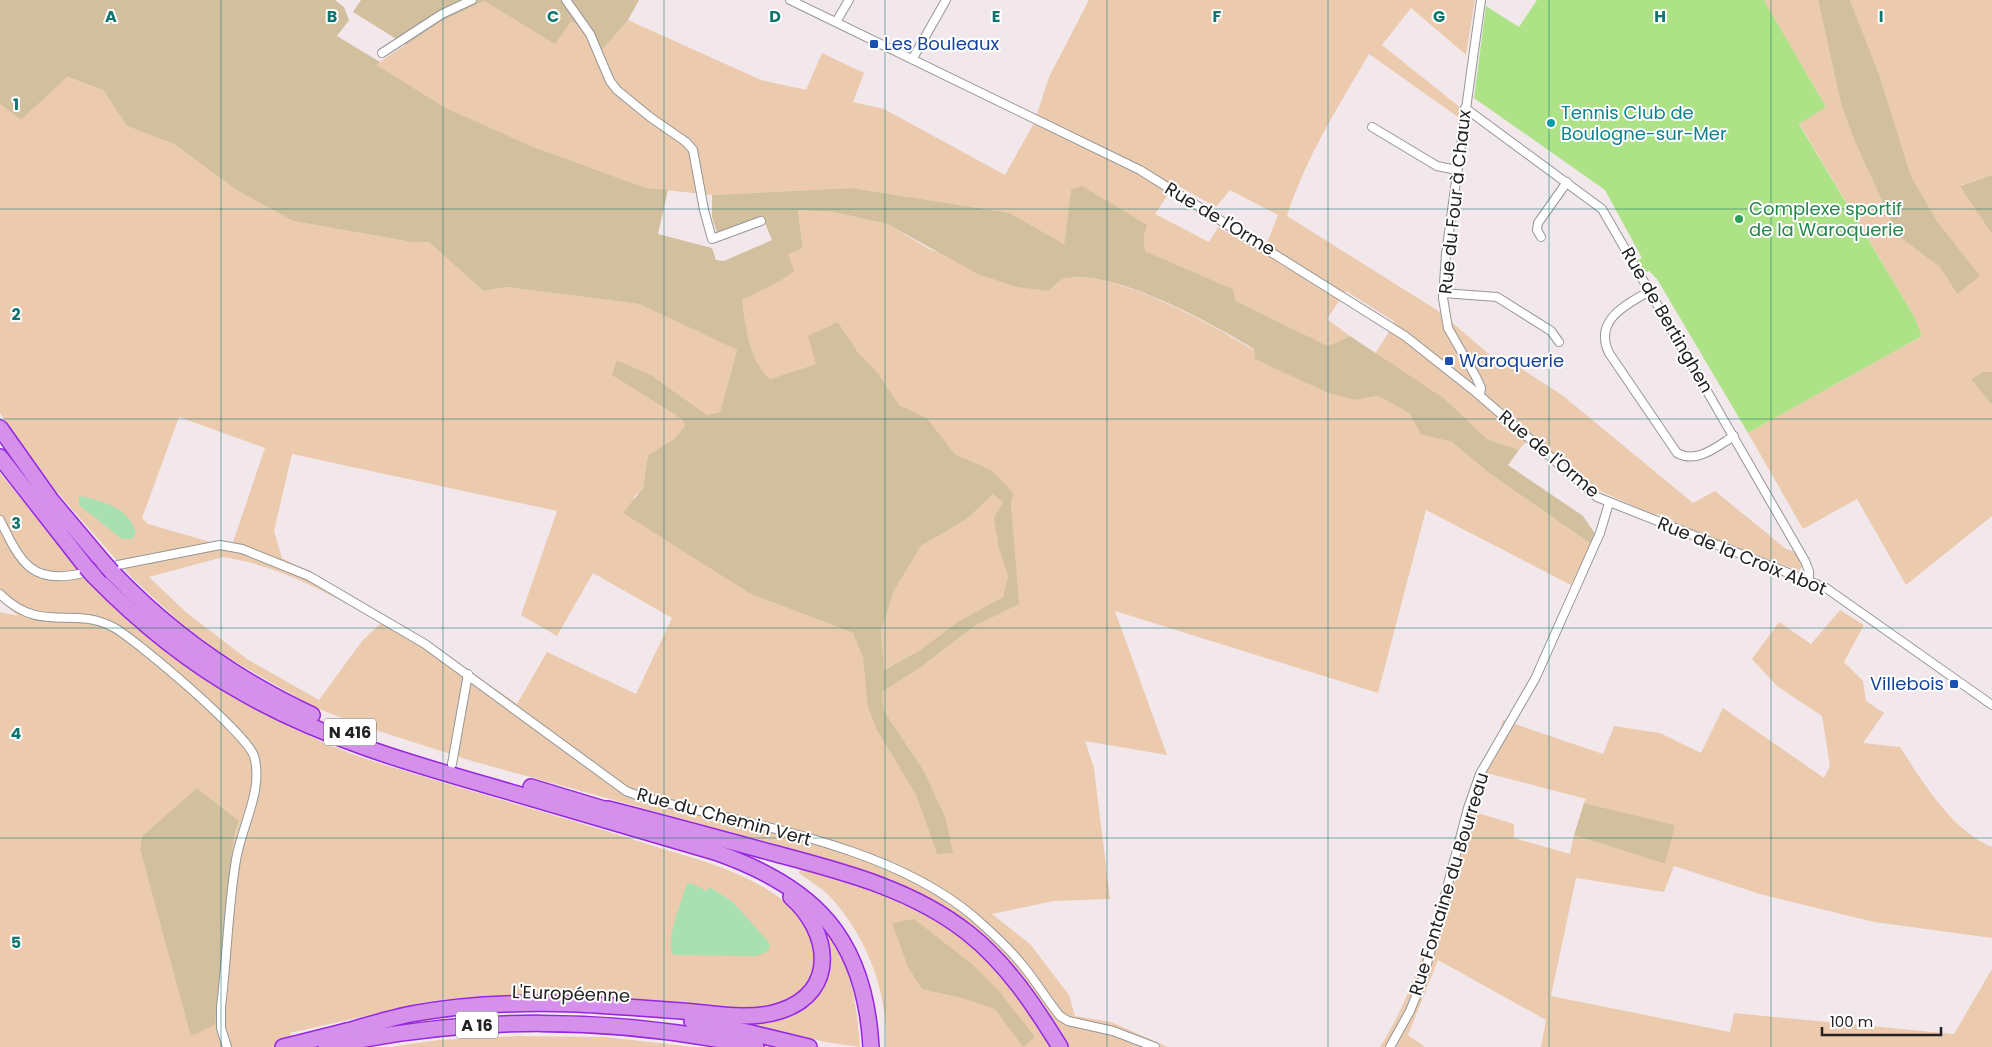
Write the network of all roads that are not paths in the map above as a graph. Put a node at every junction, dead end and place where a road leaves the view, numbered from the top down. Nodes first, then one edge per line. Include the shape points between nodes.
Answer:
1 (472, 0) edge
2 (566, 0) edge
3 (790, 0) edge
4 (849, 0) edge
5 (946, 0) edge
6 (1481, 0) edge
7 (836, 22) junction
8 (382, 53) dead end
9 (912, 58) junction
10 (1465, 108) junction
11 (1372, 127) dead end
12 (1457, 170) junction
13 (1567, 182) junction
14 (761, 221) dead end
15 (1541, 236) dead end
16 (1650, 291) junction
17 (1443, 293) junction
18 (1559, 342) dead end
19 (1480, 396) junction
20 (0, 428) edge
21 (1734, 436) junction
22 (0, 457) edge
23 (1609, 503) junction
24 (0, 520) edge
25 (112, 567) junction
26 (87, 572) junction
27 (1809, 580) junction
28 (0, 594) edge
29 (468, 674) junction
30 (1992, 705) edge
31 (452, 764) junction
32 (594, 806) junction
33 (622, 825) junction
34 (689, 1034) junction
35 (332, 1040) edge
36 (227, 1047) edge
37 (282, 1047) edge
38 (737, 1047) edge
39 (756, 1047) edge
40 (809, 1047) edge
41 (870, 1047) edge
42 (878, 1047) edge
43 (1060, 1047) edge
44 (1155, 1047) edge
45 (1390, 1047) edge

1 - 8 street via 442,14
2 - 14 street via 590,34 617,90 693,150 712,239
3 - 7 street, Rue de l'Orme
4 - 7 street
5 - 9 street
6 - 10 street, Rue du Four à Chaux
7 - 9 street, Rue de l'Orme
9 - 19 street, Rue de l'Orme via 1148,175 1397,330
10 - 12 street, Rue du Four à Chaux
10 - 13 street, Rue de Bertinghen
11 - 12 street via 1437,166
12 - 17 street, Rue du Four à Chaux
13 - 15 street via 1538,222 1537,230
13 - 16 street, Rue de Bertinghen via 1602,209
16 - 21 street, Rue de Bertinghen
16 - 21 street via 1611,317 1605,336 1609,352 1677,453 1699,456
17 - 18 street via 1497,296 1553,332
17 - 19 street, Rue du Four à Chaux via 1448,328 1476,377
19 - 23 street, Rue de l'Orme via 1586,489
20 - 25 highway, N 416 via 51,500
21 - 27 street, Rue de Bertinghen via 1805,561
22 - 26 highway
23 - 27 street, Rue de la Croix Abot
23 - 45 street, Rue Fontaine du Bourreau via 1600,532 1535,679 1480,774 1423,979
24 - 26 street via 19,557 31,569 54,577
25 - 29 street, Rue du Chemin Vert via 211,546 242,549 334,589
25 - 31 highway, N 416 via 145,604 187,640 261,689 356,734
26 - 33 highway via 142,622 205,669 246,694 315,728 417,765
27 - 30 street, Rue de la Croix Abot via 1833,593
28 - 36 street via 16,608 32,615 95,620 122,632 230,724 254,756 256,782 236,862 221,1007 221,1028
29 - 31 street
29 - 44 street, Rue du Chemin Vert via 633,794 822,843 908,874 951,900 991,933 1023,966 1060,1016
31 - 32 highway, N 416
32 - 42 highway via 752,856 793,877 814,894 838,920 862,961 872,994
32 - 43 highway via 846,874 902,893 969,933 1003,966
33 - 35 highway via 744,871 782,891 802,908 816,928 823,959 818,979 806,997 783,1010 754,1016 577,1004 456,1007 393,1018
33 - 41 highway via 750,864 784,882 810,901 840,936 858,973
34 - 35 highway, L'Européenne / A 16 via 612,1026 512,1024
34 - 38 highway
34 - 39 highway, L'Européenne / A 16
35 - 37 highway, A 16
35 - 40 highway, L'Européenne / A 16 via 400,1021 445,1015 574,1010 685,1020

